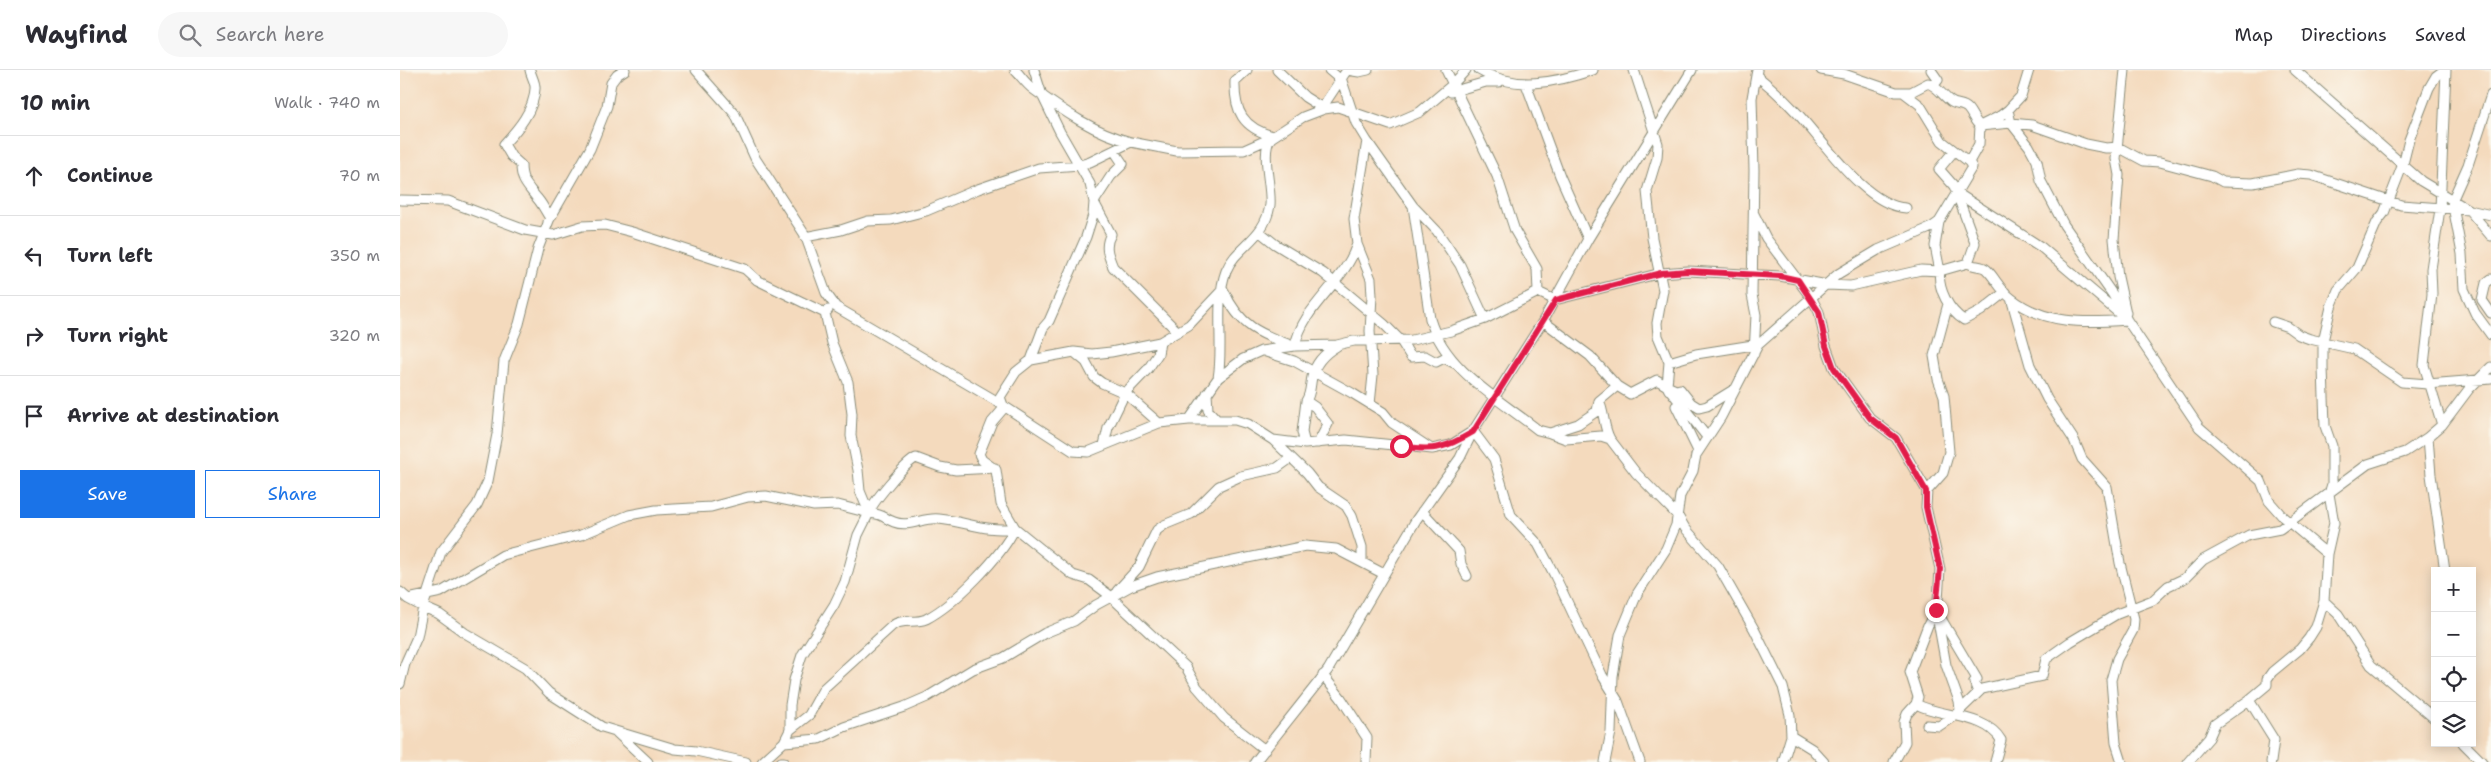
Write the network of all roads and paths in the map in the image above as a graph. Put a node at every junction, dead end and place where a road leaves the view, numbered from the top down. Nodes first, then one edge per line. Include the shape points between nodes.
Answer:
1 (530, 70) edge
2 (625, 70) edge
3 (696, 70) edge
4 (1015, 70) edge
5 (1034, 70) edge
6 (1247, 70) edge
7 (1277, 70) edge
8 (1329, 70) edge
9 (1347, 70) edge
10 (1368, 70) edge
11 (1446, 70) edge
12 (1466, 70) edge
13 (1478, 70) edge
14 (1593, 70) edge
15 (1634, 70) edge
16 (1692, 70) edge
17 (1821, 70) edge
18 (1931, 70) edge
19 (2029, 70) edge
20 (2125, 70) edge
21 (2295, 70) edge
22 (2445, 70) edge
23 (1757, 72) edge
24 (1342, 81) junction
25 (1504, 82) junction
26 (1526, 84) junction
27 (1934, 85) junction
28 (1454, 88) junction
29 (1902, 92) junction
30 (1042, 95) junction
31 (2491, 95) edge
32 (1324, 109) junction
33 (2008, 110) junction
34 (1354, 114) junction
35 (2011, 123) junction
36 (1980, 126) junction
37 (1655, 131) junction
38 (1272, 137) junction
39 (1367, 141) junction
40 (1131, 142) junction
41 (2118, 147) junction
42 (1954, 151) junction
43 (1115, 152) junction
44 (1969, 162) junction
45 (2403, 164) junction
46 (1080, 165) junction
47 (400, 192) edge
48 (1956, 193) junction
49 (2440, 194) junction
50 (400, 200) edge
51 (413, 200) junction
52 (2388, 201) junction
53 (1094, 202) junction
54 (2453, 205) junction
55 (1413, 206) junction
56 (1906, 208) dead end
57 (2440, 209) junction
58 (2469, 210) junction
59 (1754, 214) junction
60 (2491, 215) edge
61 (550, 218) junction
62 (1939, 222) junction
63 (1260, 232) junction
64 (543, 233) junction
65 (2491, 236) edge
66 (805, 237) junction
67 (1588, 239) junction
68 (1357, 244) junction
69 (1968, 263) junction
70 (1940, 271) junction
71 (1661, 273) junction
72 (1752, 275) junction
73 (2491, 279) edge
74 (1798, 280) junction
75 (1334, 284) junction
76 (1828, 286) junction
77 (1222, 289) junction
78 (1538, 292) junction
79 (2008, 295) junction
80 (1812, 299) junction
81 (1556, 300) junction
82 (1948, 304) junction
83 (836, 307) junction
84 (825, 313) junction
85 (1371, 313) junction
86 (2491, 313) edge
87 (1485, 319) junction
88 (2127, 320) junction
89 (1544, 321) junction
90 (2273, 322) dead end
91 (1178, 332) junction
92 (1435, 335) junction
93 (2491, 335) edge
94 (1371, 340) junction
95 (1401, 341) junction
96 (2323, 341) junction
97 (1160, 342) junction
98 (1337, 345) junction
99 (1295, 346) junction
100 (1753, 350) junction
101 (1261, 351) junction
102 (1074, 352) junction
103 (1031, 360) junction
104 (1669, 362) junction
105 (1455, 363) junction
106 (2491, 367) edge
107 (1314, 373) junction
108 (1218, 378) junction
109 (2478, 379) junction
110 (2491, 379) edge
111 (2428, 384) junction
112 (1617, 386) junction
113 (1667, 386) junction
114 (1735, 389) junction
115 (1125, 393) junction
116 (1207, 393) junction
117 (1496, 397) junction
118 (1306, 401) junction
119 (1599, 401) junction
120 (1370, 404) junction
121 (1004, 408) junction
122 (1188, 420) junction
123 (1217, 420) junction
124 (1159, 423) junction
125 (2442, 425) junction
126 (1473, 432) junction
127 (1550, 433) junction
128 (1707, 437) junction
129 (2428, 437) junction
130 (1610, 439) junction
131 (1273, 440) junction
132 (1318, 443) junction
133 (1305, 444) junction
134 (1104, 445) junction
135 (1432, 450) junction
136 (1698, 451) junction
137 (1291, 458) junction
138 (995, 468) junction
139 (1926, 491) junction
140 (2330, 494) junction
141 (870, 510) junction
142 (1422, 511) junction
143 (1678, 516) junction
144 (2287, 522) junction
145 (1015, 528) junction
146 (2327, 554) junction
147 (1362, 561) junction
148 (2444, 567) edge
149 (1384, 574) junction
150 (1467, 576) dead end
151 (400, 592) edge
152 (426, 595) junction
153 (1112, 597) junction
154 (408, 599) junction
155 (2324, 601) junction
156 (423, 607) junction
157 (2133, 609) junction
158 (1936, 610) junction
159 (1323, 675) junction
160 (400, 684) edge
161 (1614, 692) junction
162 (1978, 692) junction
163 (2249, 700) junction
164 (1916, 704) junction
165 (1957, 713) junction
166 (2431, 717) edge
167 (1928, 725) dead end
168 (790, 730) junction
169 (615, 731) junction
170 (1791, 736) junction
171 (784, 742) junction
172 (2466, 747) edge
173 (1265, 750) junction
174 (2474, 758) edge
175 (648, 762) edge
176 (746, 762) edge
177 (762, 762) edge
178 (1255, 762) edge
179 (1366, 762) edge
180 (1604, 762) edge
181 (1640, 762) edge
182 (1783, 762) edge
183 (1824, 762) edge
184 (1894, 762) edge
185 (1995, 762) edge
186 (2122, 762) edge
187 (2188, 762) edge
188 (2271, 762) edge
189 (2482, 762) edge

1 - 61 street via 536,88 533,98 524,121 504,144 521,165 521,177
2 - 61 street via 611,83 607,106 590,149
3 - 66 street via 735,114 754,158
4 - 30 street
5 - 30 street
6 - 38 street via 1235,81 1236,107 1252,128
7 - 32 street via 1305,97
8 - 24 street
9 - 10 street
9 - 24 street
11 - 28 street
12 - 28 street
13 - 25 street
14 - 26 street
15 - 37 street
16 - 37 street
17 - 29 street
18 - 27 street via 1938,80
19 - 33 street via 2021,96
20 - 41 street
21 - 45 street
22 - 45 street via 2436,76 2429,88
22 - 49 street
23 - 56 street via 1798,113 1849,176 1898,208
23 - 59 street via 1752,98
24 - 32 street
24 - 34 street
25 - 26 street
25 - 28 street
26 - 67 street via 1560,176
27 - 29 street via 1923,84 1911,92
27 - 36 street via 1950,101 1970,110
28 - 34 street via 1420,112 1390,126
28 - 78 street via 1496,176 1515,232 1537,269
29 - 42 street via 1920,105 1942,141
30 - 40 street via 1105,136
30 - 46 street
31 - 54 street
32 - 34 street via 1338,107
32 - 38 street via 1303,117
33 - 35 street
33 - 36 street
34 - 39 street
35 - 36 street
35 - 41 street via 2032,125 2086,144
35 - 88 street via 2030,146 2041,181 2064,225
36 - 44 street via 1980,144
37 - 67 street
37 - 71 street via 1657,158 1647,191 1652,238
38 - 40 street via 1244,150 1218,151 1177,151
38 - 63 street via 1266,151 1270,204
39 - 55 street
39 - 68 street via 1354,219
40 - 43 street
41 - 52 street via 2144,161 2160,162 2223,182 2253,183 2298,174 2311,175
41 - 88 street via 2114,239
42 - 44 street
42 - 48 street via 1939,169
43 - 46 street
43 - 53 street via 1123,164
44 - 48 street via 1972,167
45 - 49 street
45 - 52 street
46 - 53 street via 1090,184
46 - 66 street via 1039,168 926,211
47 - 51 street
48 - 62 street
48 - 69 street via 1975,243
48 - 88 street via 2041,247
49 - 54 street
49 - 57 street
50 - 51 street
51 - 64 street via 448,201 525,230
52 - 57 street
52 - 96 street via 2357,268 2338,290
53 - 91 street via 1111,234 1107,240 1107,255 1113,267
53 - 103 street via 1086,237
54 - 57 street
54 - 58 street
54 - 93 street via 2462,254 2464,289 2475,313
55 - 87 street via 1437,231 1460,265
55 - 92 street
57 - 111 street via 2431,269 2432,294 2424,365
58 - 60 street
58 - 65 street
59 - 72 street
59 - 74 street via 1766,238
61 - 64 street
62 - 70 street via 1935,246
62 - 76 street via 1864,258 1838,274
63 - 75 street via 1323,273
63 - 77 street via 1231,263
64 - 84 street via 553,235 582,226 605,225 632,232 745,269 757,280
64 - 152 street via 519,324 504,361 497,434 488,482 477,505 441,552
66 - 83 street via 826,293
67 - 81 street
68 - 75 street via 1354,256
68 - 85 street via 1371,280
69 - 70 street
69 - 79 street via 1986,268
70 - 76 street via 1921,270 1851,286
70 - 82 street via 1938,281
71 - 72 street via 1688,271
71 - 81 street
71 - 104 street via 1663,290 1658,336
72 - 74 street
72 - 100 street via 1756,315
73 - 86 street via 2486,283 2482,300
74 - 76 street
74 - 80 street
75 - 85 street
75 - 99 street via 1306,317
76 - 80 street
77 - 91 street via 1195,320
77 - 99 street via 1238,315 1250,327
77 - 108 street
78 - 81 street
78 - 87 street
79 - 82 street via 1964,320
79 - 88 street via 2045,317 2060,321
79 - 157 street via 2034,374 2082,459 2106,487 2120,563
80 - 100 street
80 - 139 street via 1819,312 1834,368 1870,418 1896,438
81 - 89 street
82 - 139 street via 1934,356 1944,396 1949,452 1943,473
83 - 84 street
83 - 121 street
84 - 141 street via 851,397 851,436 860,491
85 - 94 street
85 - 95 street
87 - 92 street
88 - 144 street via 2199,427 2261,481 2269,501
89 - 112 street via 1590,356
89 - 117 street
90 - 96 street via 2299,335
91 - 97 street
92 - 95 street
92 - 105 street
94 - 95 street
94 - 98 street
94 - 120 street via 1373,374
95 - 105 street via 1411,357 1425,356 1436,362 1444,358
96 - 111 street via 2354,349 2402,382
96 - 140 street via 2325,426 2332,446
97 - 102 street via 1111,352
97 - 115 street via 1158,354 1148,369
98 - 99 street
98 - 107 street via 1320,360
99 - 101 street
100 - 104 street via 1696,354
100 - 114 street
101 - 107 street via 1294,361
101 - 108 street
102 - 103 street
102 - 115 street via 1086,362 1094,377
103 - 121 street via 1016,372 1000,397
104 - 113 street
105 - 117 street
106 - 109 street
107 - 118 street
107 - 120 street
108 - 116 street
109 - 110 street
109 - 111 street
109 - 125 street
111 - 125 street
112 - 113 street via 1630,394 1657,380
112 - 119 street
113 - 114 street via 1680,389 1699,408
113 - 128 street
113 - 136 street
114 - 128 street
115 - 124 street
115 - 134 street via 1108,428
116 - 122 street
116 - 123 street via 1208,410
117 - 126 street
117 - 127 street via 1538,430
118 - 132 street via 1328,424
118 - 133 street via 1302,432
119 - 127 street via 1596,410 1578,424
119 - 130 street via 1604,412 1604,429
120 - 135 street
121 - 134 street via 1073,451 1088,452
121 - 138 street via 992,422 979,454 982,460
122 - 123 street
122 - 124 street
123 - 131 street via 1248,424
124 - 134 street
125 - 129 street
126 - 135 street via 1451,445
126 - 142 street via 1460,458
126 - 161 street via 1494,458 1511,515 1538,544 1602,675
127 - 130 street via 1566,439 1601,436
128 - 136 street
129 - 140 street via 2405,452 2368,464
129 - 148 street
130 - 143 street via 1636,473
131 - 133 street
131 - 137 street
132 - 133 street
132 - 135 street via 1346,440
136 - 143 street via 1693,471 1680,496
137 - 147 street via 1318,487 1346,506 1362,547
137 - 153 street via 1277,468 1241,476 1219,486 1191,514 1157,530 1139,567
138 - 141 street via 956,470 916,458 898,473
138 - 145 street via 1001,504
139 - 158 street via 1926,507 1940,569
140 - 144 street
140 - 146 street via 2334,523
141 - 145 street via 894,522 910,524 939,519 988,529
141 - 152 street via 814,506 766,496 748,497 711,507 629,515 581,535 503,555 441,592
141 - 168 street via 858,535 845,582 802,655 792,688
142 - 149 street
142 - 150 street via 1459,551
143 - 161 street via 1666,549 1637,594 1620,635 1613,676
143 - 170 street via 1718,566 1774,668 1788,702
144 - 146 street
144 - 157 street via 2280,529 2249,535 2204,560 2154,600
145 - 153 street via 1073,575 1090,580
145 - 168 street via 998,554 966,587 924,620 897,622 892,626 824,688 809,714
146 - 155 street
147 - 149 street
147 - 153 street via 1336,549 1290,548 1157,577
149 - 159 street
151 - 154 street
152 - 154 street
152 - 156 street
153 - 171 street via 1074,621 1045,633 1003,658 973,669 920,700 844,726 819,739
153 - 173 street via 1186,667 1197,687 1224,718
154 - 156 street
155 - 163 street via 2316,627 2303,646 2272,672 2267,685
155 - 166 street via 2338,614 2371,665
156 - 160 street via 417,636
156 - 169 street via 525,668 550,693 602,727
157 - 162 street via 2117,614 2046,659 2042,676
157 - 186 street via 2133,630 2117,659 2111,680 2116,743
158 - 162 street via 1977,679 1974,682
158 - 164 street via 1910,672 1918,697
158 - 165 street via 1946,664 1959,701
159 - 173 street
159 - 179 street via 1338,692 1367,738
161 - 180 street via 1611,732
161 - 181 street
162 - 165 street
163 - 187 street via 2215,724 2209,738
163 - 188 street via 2274,740
164 - 165 street via 1926,710
164 - 184 street via 1906,714 1905,742
165 - 167 street via 1939,726
165 - 185 street via 1990,726 1996,732 2001,740
168 - 171 street
169 - 175 street
169 - 176 street via 675,749
170 - 182 street
170 - 183 street via 1812,749
171 - 177 street
172 - 174 street
173 - 178 street
174 - 189 street

